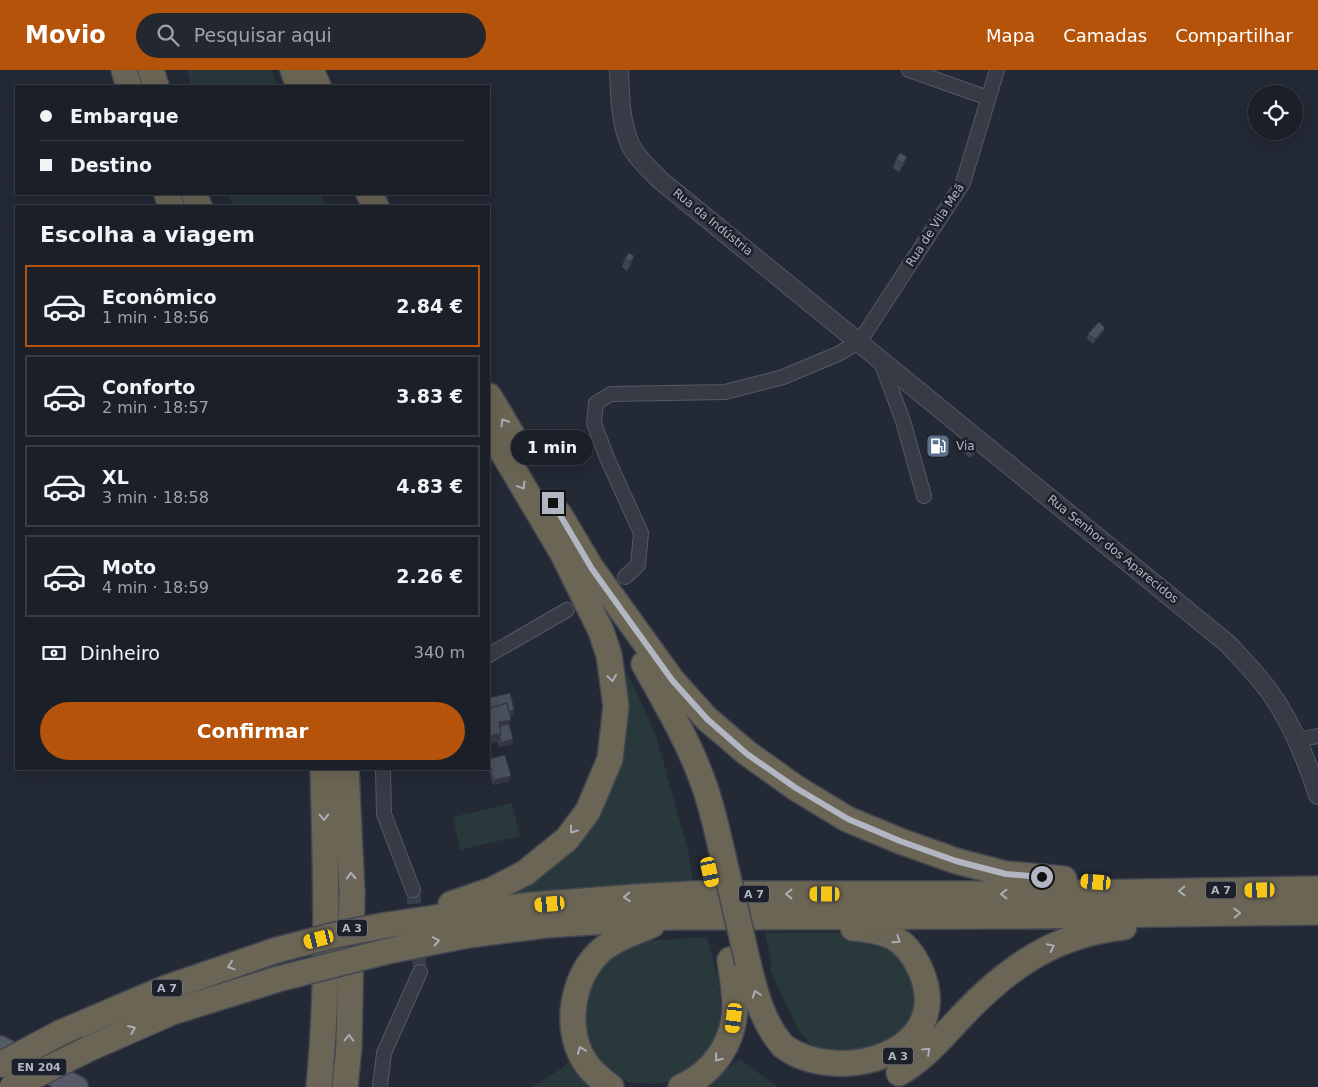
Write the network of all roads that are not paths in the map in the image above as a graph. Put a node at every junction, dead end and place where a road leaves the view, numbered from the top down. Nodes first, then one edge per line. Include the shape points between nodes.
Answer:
1 (124, 70) edge
2 (151, 70) edge
3 (293, 70) edge
4 (311, 70) edge
5 (619, 70) edge
6 (908, 70) edge
7 (997, 70) edge
8 (129, 85) edge
9 (156, 85) edge
10 (299, 85) edge
11 (318, 85) edge
12 (988, 98) junction
13 (860, 341) junction
14 (880, 358) junction
15 (490, 398) edge
16 (490, 431) edge
17 (924, 496) dead end
18 (562, 552) junction
19 (592, 569) junction
20 (624, 577) dead end
21 (567, 610) dead end
22 (490, 653) edge
23 (1318, 736) edge
24 (1296, 740) junction
25 (323, 770) edge
26 (346, 770) edge
27 (383, 770) edge
28 (1318, 796) edge
29 (715, 856) junction
30 (1318, 889) edge
31 (413, 890) tunnel mouth
32 (1123, 892) junction
33 (1318, 912) edge
34 (1188, 914) junction
35 (821, 916) junction
36 (668, 917) junction
37 (387, 924) junction
38 (739, 962) junction
39 (420, 972) tunnel mouth
40 (0, 1047) edge
41 (0, 1064) edge
42 (807, 1081) dead end
43 (878, 1082) dead end
44 (12, 1087) edge
45 (77, 1087) edge
46 (319, 1087) edge
47 (345, 1087) edge
48 (380, 1087) edge
49 (611, 1087) edge
50 (681, 1087) edge

1 - 8 highway
2 - 9 highway
3 - 10 highway
4 - 11 highway
5 - 13 street, Rua da Indústria via 622,118 630,145 645,164 660,180
6 - 12 street
7 - 12 street, Rua de Vila Meã
12 - 13 street, Rua de Vila Meã via 963,182
13 - 14 street, Rua Senhor dos Aparecidos
13 - 20 street via 838,354 783,376 725,392 611,394 596,403 594,424 641,533 638,565
14 - 17 street via 904,421
14 - 24 street, Rua Senhor dos Aparecidos via 1228,644 1263,683 1282,710
19 -> 15 highway
16 -> 18 highway
18 - 29 highway via 590,590 674,742
18 -> 37 highway via 601,631 609,655 616,706 610,758 588,811 567,839 525,873 492,890 403,916
19 - 29 highway via 684,737 703,783
19 - 32 highway via 672,680 707,719 747,754 796,788 848,819 956,861 1006,874 1114,884
21 - 22 street
23 - 24 street
24 - 28 street, Rua Senhor dos Aparecidos
25 -> 46 highway, A 3 via 327,893
47 -> 26 highway, A 3 via 349,1046 352,893
27 - 31 street via 384,814
29 - 38 highway, bridge
30 -> 32 highway, A 7
32 -> 37 highway, A 7 via 700,894 481,910
34 -> 33 highway, A 7
34 - 35 highway, A 7
43 -> 34 highway, A 7 via 916,1061 997,982 1051,946 1088,933 1161,923
35 - 36 highway, A 7
35 -> 38 highway, A 3 via 828,926 879,931 893,937 904,945 918,964 927,995 924,1019 913,1041 895,1059 871,1070 845,1073 805,1064 784,1047 770,1027
44 -> 36 highway, A 7, bridge via 172,1012 278,978 388,951 503,930
49 -> 36 highway via 587,1066 579,1048 573,1028 572,1006 577,987 588,966 603,949
37 -> 41 highway, A 7, bridge via 277,950 166,988 60,1033
38 - 42 highway via 742,1005 749,1022 763,1046 782,1066
38 -> 50 highway via 732,1028 724,1050 710,1068
39 - 48 street via 384,1053
40 - 45 main road, EN 204

